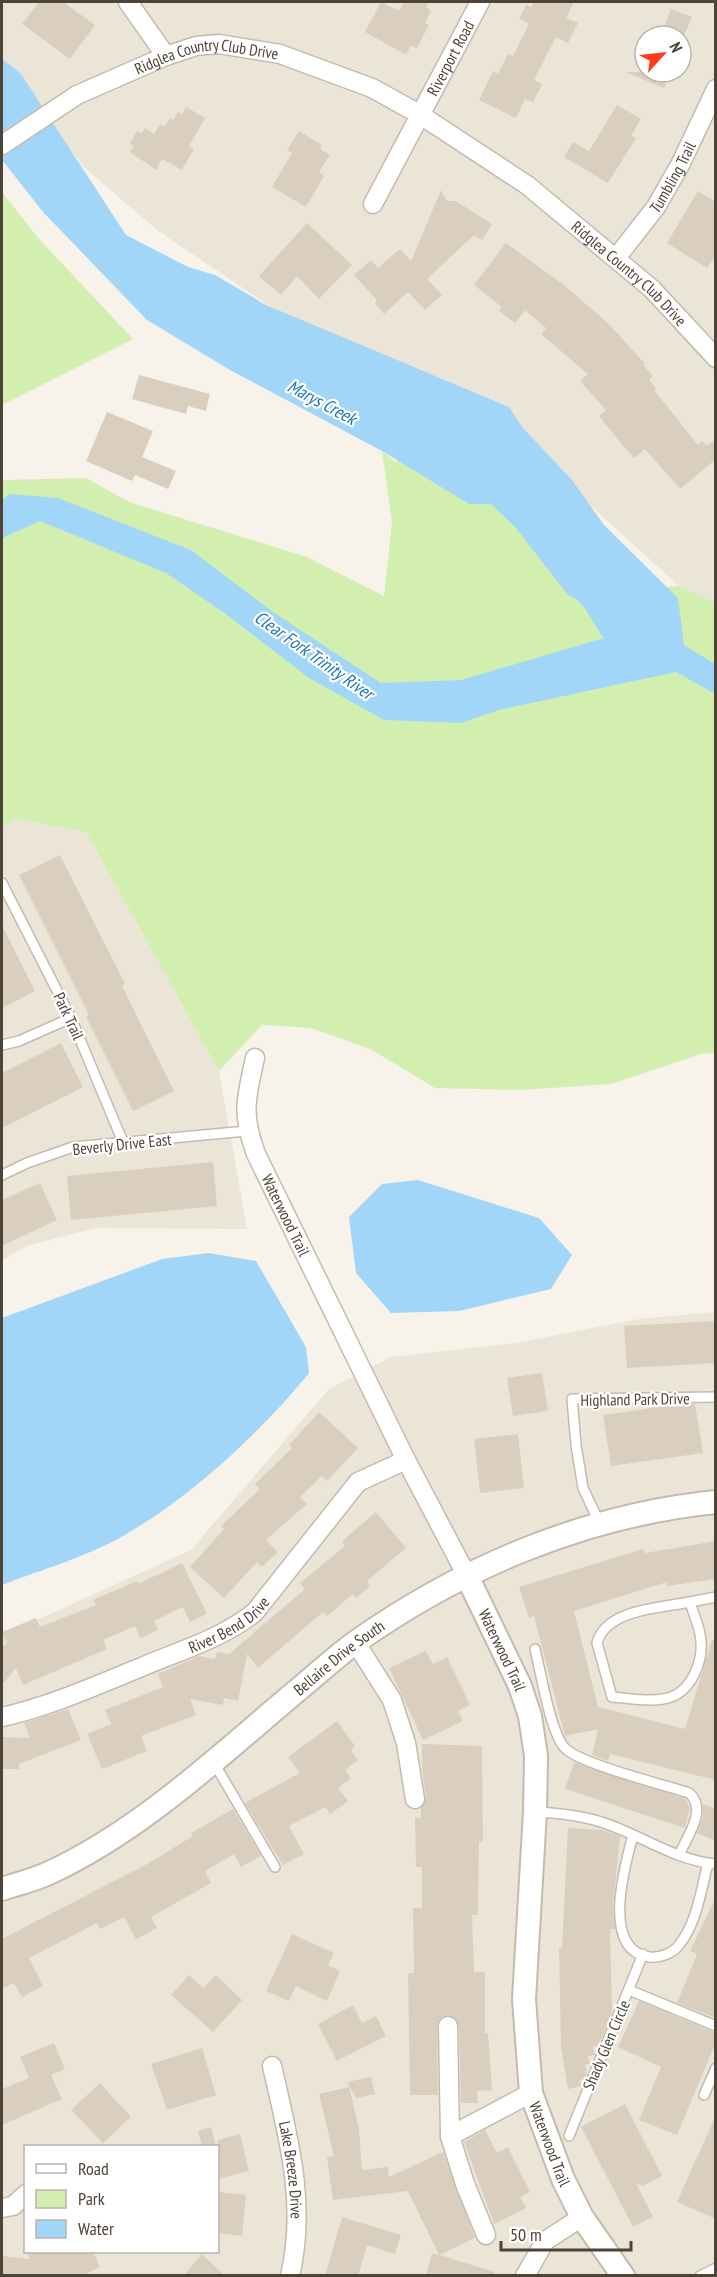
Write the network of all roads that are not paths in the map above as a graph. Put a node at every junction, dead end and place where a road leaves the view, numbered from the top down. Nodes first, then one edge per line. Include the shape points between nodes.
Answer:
1 (128, 2) edge
2 (480, 2) edge
3 (166, 56) junction
4 (716, 89) edge
5 (419, 114) junction
6 (2, 145) edge
7 (373, 204) dead end
8 (616, 258) junction
9 (716, 358) edge
10 (2, 883) edge
11 (71, 1018) junction
12 (2, 1045) edge
13 (255, 1058) dead end
14 (247, 1131) junction
15 (123, 1142) junction
16 (2, 1175) edge
17 (716, 1397) edge
18 (406, 1460) junction
19 (716, 1502) edge
20 (599, 1522) junction
21 (467, 1576) junction
22 (716, 1597) edge
23 (690, 1602) junction
24 (356, 1642) junction
25 (535, 1649) dead end
26 (2, 1717) edge
27 (213, 1761) junction
28 (415, 1799) dead end
29 (535, 1812) junction
30 (633, 1835) junction
31 (679, 1855) junction
32 (712, 1864) edge
33 (275, 1868) dead end
34 (2, 1889) edge
35 (643, 1954) junction
36 (629, 1990) junction
37 (448, 2026) dead end
38 (716, 2026) edge
39 (272, 2066) dead end
40 (716, 2068) edge
41 (531, 2093) junction
42 (704, 2095) dead end
43 (450, 2136) junction
44 (569, 2136) dead end
45 (24, 2196) edge
46 (2, 2208) edge
47 (582, 2217) junction
48 (486, 2235) dead end
49 (716, 2268) edge
50 (290, 2276) edge
51 (525, 2276) edge
52 (623, 2276) edge
53 (700, 2276) edge

1 - 3 street
2 - 5 street, Riverport Road
3 - 5 street, Ridglea Country Club Drive via 196,46 219,44 280,54 372,88
3 - 6 street, Ridglea Country Club Drive via 77,95
4 - 8 street, Tumbling Trail via 681,165 656,207
5 - 7 street
5 - 8 street, Ridglea Country Club Drive via 527,185
8 - 9 street, Ridglea Country Club Drive via 652,289
10 - 11 lane, Park Trail
11 - 12 lane
11 - 15 lane, Park Trail
13 - 14 street, Waterwood Trail via 245,1103
14 - 15 lane, Beverly Drive East
14 - 18 street, Waterwood Trail via 288,1224
15 - 16 lane, Beverly Drive East via 73,1147
17 - 20 lane, Highland Park Drive via 572,1399 583,1488
18 - 21 street, Waterwood Trail
18 - 26 street, River Bend Drive via 358,1482 244,1621 37,1709
19 - 20 street, Bellaire Drive South
20 - 21 street, Bellaire Drive South
21 - 24 street, Bellaire Drive South
21 - 29 street, Waterwood Trail via 520,1686 530,1716 536,1756
22 - 23 lane
23 - 23 lane via 627,1615 599,1635 597,1643 612,1697 663,1700 678,1695 691,1682 699,1659 700,1635
24 - 27 street, Bellaire Drive South
24 - 28 street via 393,1700 406,1743
25 - 31 lane via 556,1734 565,1749 581,1759 694,1797 697,1815
27 - 33 lane
27 - 34 street, Bellaire Drive South via 172,1795 86,1854 47,1874
29 - 30 lane via 571,1814
29 - 41 street, Waterwood Trail via 524,1999
30 - 31 lane
30 - 35 lane via 624,1869 620,1924 626,1941
31 - 32 lane via 696,1863
32 - 35 lane via 694,1916 678,1947 664,1956
35 - 36 lane, Shady Glen Circle
36 - 38 lane
36 - 44 lane, Shady Glen Circle
37 - 43 street
39 - 50 street, Lake Breeze Drive via 297,2192 298,2223
40 - 42 lane
41 - 43 street
41 - 47 street, Waterwood Trail via 563,2179
43 - 48 street
45 - 46 street via 13,2206
47 - 51 street via 545,2241
47 - 52 street, Waterwood Trail
49 - 53 lane

